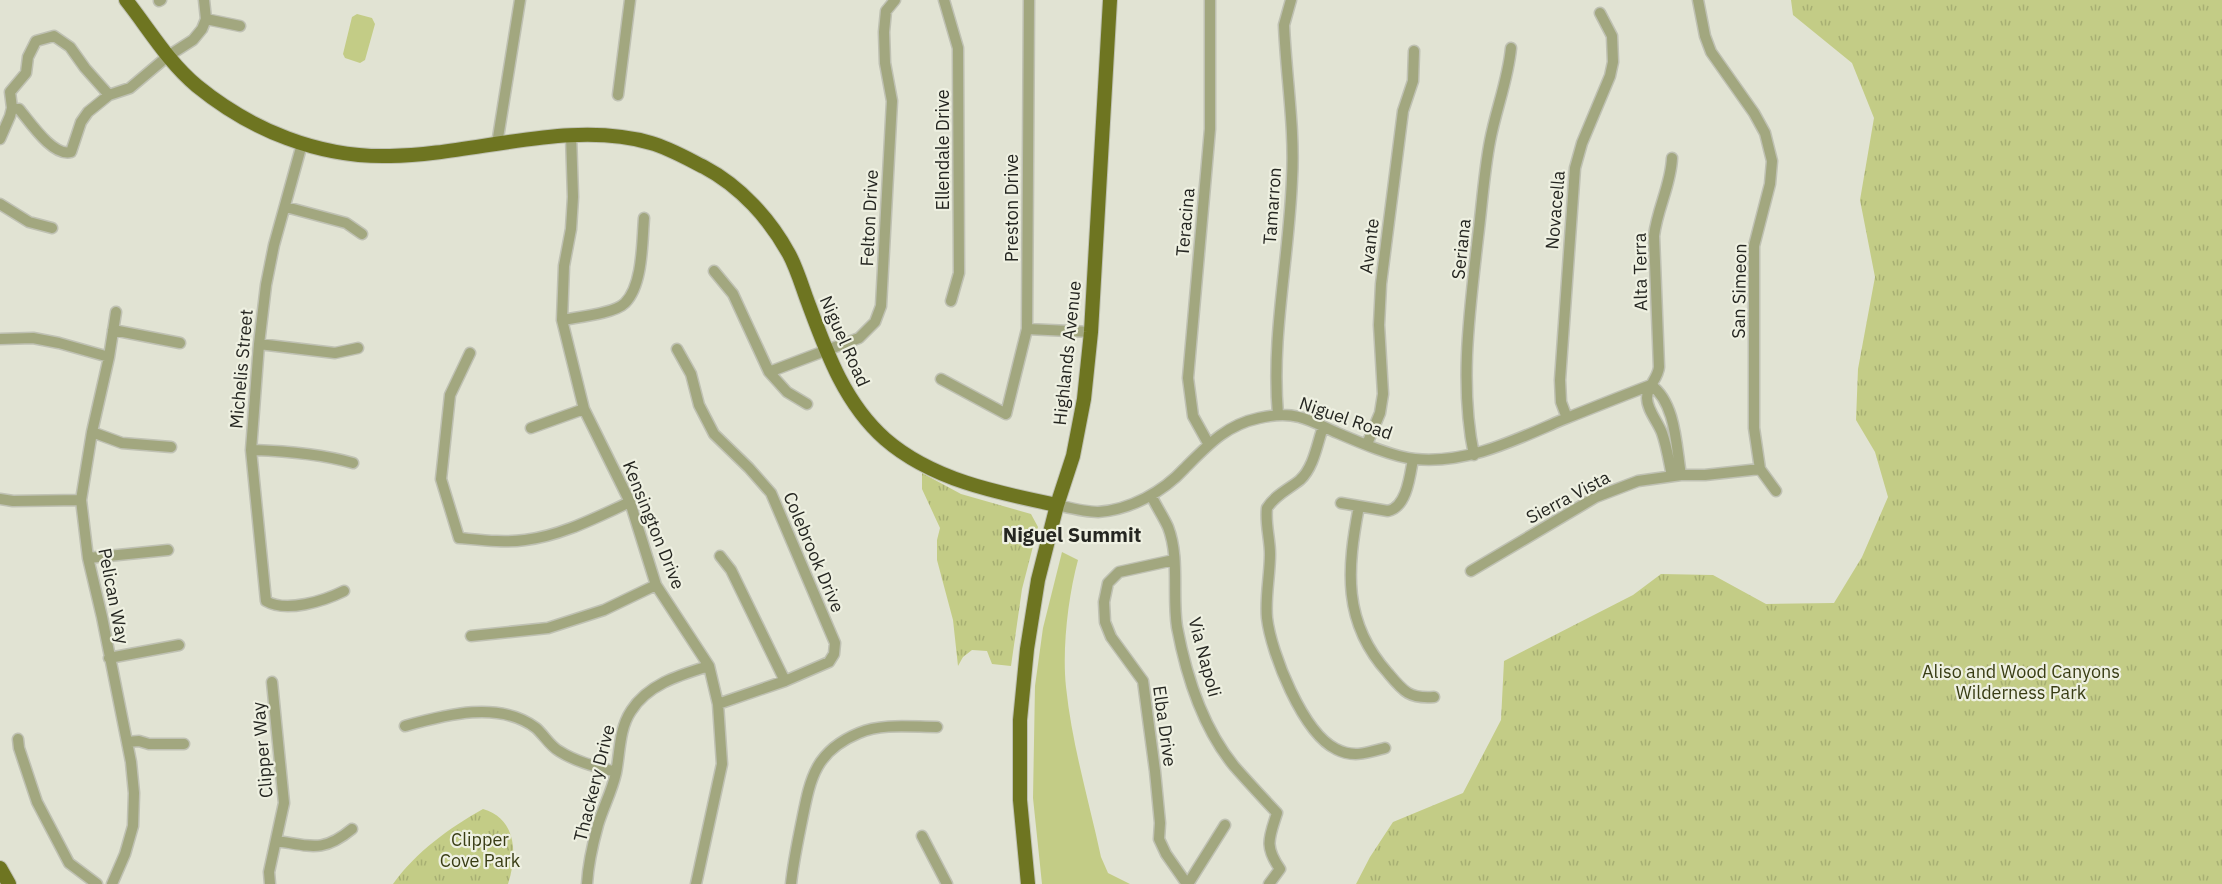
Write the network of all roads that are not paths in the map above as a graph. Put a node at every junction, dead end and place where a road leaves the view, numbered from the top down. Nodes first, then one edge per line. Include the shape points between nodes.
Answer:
1 (126, 0) edge
2 (204, 0) edge
3 (520, 0) edge
4 (630, 0) edge
5 (895, 0) edge
6 (944, 0) edge
7 (1029, 0) edge
8 (1110, 0) edge
9 (1210, 0) edge
10 (1291, 0) edge
11 (1698, 0) edge
12 (1600, 13) dead end
13 (206, 19) junction
14 (240, 26) dead end
15 (1511, 48) dead end
16 (1414, 51) dead end
17 (168, 56) junction
18 (109, 94) junction
19 (618, 95) dead end
20 (12, 108) junction
21 (571, 135) junction
22 (0, 139) edge
23 (302, 144) junction
24 (497, 144) junction
25 (1672, 158) dead end
26 (0, 204) edge
27 (285, 207) junction
28 (644, 218) dead end
29 (52, 228) dead end
30 (362, 234) dead end
31 (714, 271) dead end
32 (951, 301) dead end
33 (116, 312) dead end
34 (562, 320) junction
35 (1027, 329) junction
36 (113, 330) junction
37 (1091, 332) junction
38 (0, 339) edge
39 (180, 343) dead end
40 (259, 344) junction
41 (358, 348) dead end
42 (677, 348) dead end
43 (827, 352) junction
44 (470, 353) dead end
45 (109, 357) junction
46 (769, 372) junction
47 (941, 379) dead end
48 (1651, 385) junction
49 (807, 404) dead end
50 (584, 409) junction
51 (1278, 416) junction
52 (1567, 418) junction
53 (1323, 427) junction
54 (531, 428) dead end
55 (92, 432) junction
56 (1208, 443) junction
57 (1367, 444) junction
58 (171, 447) dead end
59 (251, 450) junction
60 (1474, 456) junction
61 (1413, 459) junction
62 (353, 464) dead end
63 (1760, 469) junction
64 (1677, 475) junction
65 (1776, 491) dead end
66 (1151, 495) junction
67 (0, 499) edge
68 (81, 500) junction
69 (630, 502) junction
70 (1341, 503) dead end
71 (1057, 505) junction
72 (1359, 507) junction
73 (168, 550) dead end
74 (720, 555) dead end
75 (88, 558) junction
76 (1174, 560) junction
77 (1471, 571) dead end
78 (657, 585) junction
79 (344, 591) dead end
80 (471, 636) dead end
81 (179, 645) dead end
82 (109, 658) junction
83 (709, 666) junction
84 (785, 681) junction
85 (272, 682) dead end
86 (1434, 697) dead end
87 (718, 704) junction
88 (405, 726) dead end
89 (937, 727) dead end
90 (18, 739) dead end
91 (127, 742) junction
92 (184, 744) dead end
93 (1385, 748) dead end
94 (616, 772) junction
95 (1225, 825) dead end
96 (352, 829) dead end
97 (922, 836) dead end
98 (277, 841) junction
99 (0, 868) edge
100 (9, 884) edge
101 (97, 884) edge
102 (112, 884) edge
103 (270, 884) edge
104 (587, 884) edge
105 (696, 884) edge
106 (791, 884) edge
107 (947, 884) edge
108 (1028, 884) edge
109 (1187, 884) edge
110 (1269, 884) edge

1 - 17 main road, Niguel Road
2 - 13 street
3 - 24 street
4 - 19 street
5 - 43 street, Felton Drive via 886,11 884,32 892,100 881,306 875,321 859,338
6 - 32 street, Ellendale Drive via 958,48 959,273
7 - 35 street, Preston Drive
8 - 37 main road, Highlands Avenue
9 - 56 street, Teracina via 1210,129 1188,378 1193,416
10 - 51 street, Tamarron via 1284,25 1293,178 1276,348
11 - 63 street, San Simeon via 1711,52 1754,113 1765,133 1772,161 1754,246 1754,428
12 - 52 street, Novacella via 1612,36 1613,62 1575,168 1560,380 1561,402
13 - 14 street
13 - 17 street via 193,40
15 - 60 street, Seriana via 1489,144 1469,326 1467,424
16 - 57 street, Avante via 1413,81 1403,111 1381,284 1383,394
17 - 18 street via 130,88
17 - 23 main road, Niguel Road via 196,85 252,123
18 - 20 street via 81,122 68,153 51,146 19,109
18 - 20 street via 63,40 45,37 36,41 27,73 10,92
20 - 22 street
21 - 24 main road, Niguel Road
21 - 34 street, Kensington Drive via 573,197
21 - 43 main road, Niguel Road via 652,143 730,183 773,227 790,256
23 - 24 main road, Niguel Road via 347,154 389,157
23 - 27 street, Michelis Street
25 - 48 street, Alta Terra via 1654,236 1659,367
26 - 29 street via 29,222
27 - 30 street via 346,223
27 - 40 street, Michelis Street via 266,285
28 - 34 street via 638,275 624,304
31 - 46 street via 733,294
33 - 36 street, Pelican Way
34 - 50 street, Kensington Drive
35 - 37 street
35 - 47 street, Preston Drive via 1006,414
36 - 39 street
36 - 45 street, Pelican Way
37 - 71 main road, Highlands Avenue via 1073,456
38 - 45 street via 33,338
40 - 41 street via 335,353
40 - 59 street, Michelis Street
42 - 84 street, Colebrook Drive via 714,434 771,493 835,643 829,662
43 - 46 street, Felton Drive
43 - 71 main road, Niguel Road via 850,399 867,421 886,440 923,465 1000,494
44 - 69 street via 450,395 441,480 459,538 490,541 542,537
45 - 55 street, Pelican Way
46 - 49 street via 787,392
48 - 52 street, Niguel Road
48 - 64 street, Alta Terra via 1647,398
48 - 64 street via 1661,392 1670,413
50 - 54 street
50 - 69 street, Kensington Drive
51 - 53 street, Niguel Road via 1300,417
51 - 56 street, Niguel Road via 1240,423
52 - 60 street, Niguel Road
53 - 57 street, Niguel Road
53 - 93 street via 1308,469 1267,508 1267,617 1278,665 1318,733 1335,749 1350,754
55 - 58 street via 122,444
55 - 68 street, Pelican Way
56 - 66 street, Niguel Road via 1184,470
57 - 61 street, Niguel Road
59 - 62 street via 287,451
59 - 79 street, Michelis Street via 266,601 276,607 324,601
60 - 61 street, Niguel Road
61 - 72 street via 1408,484 1395,509
63 - 64 street, Sierra Vista
63 - 65 street, San Simeon
64 - 77 street, Sierra Vista via 1638,481 1596,497
66 - 71 street, Niguel Road via 1095,512
66 - 76 street, Via Napoli via 1168,528
67 - 68 street
68 - 75 street, Pelican Way
69 - 78 street, Kensington Drive
70 - 72 street
71 - 108 main road, Highlands Avenue via 1038,580 1020,720 1020,800
72 - 86 street via 1350,576 1353,604 1365,640 1402,690 1417,698
73 - 75 street
74 - 84 street
75 - 82 street, Pelican Way
76 - 109 street, Elba Drive via 1119,572 1108,584 1104,602 1111,637 1143,681 1159,839
76 - 110 street, Via Napoli via 1177,626 1201,707 1233,765 1277,813 1268,846 1280,869
78 - 80 street via 604,610 549,628
78 - 83 street, Kensington Drive
81 - 82 street
82 - 91 street, Pelican Way
83 - 87 street, Kensington Drive
83 - 94 street, Thackery Drive via 664,682 631,711
84 - 87 street
85 - 98 street, Clipper Way via 284,803
87 - 105 street, Kensington Drive via 722,764
88 - 94 street via 451,714 504,713 535,728 558,751
89 - 106 street via 860,732 822,759 811,778
90 - 101 street via 37,802 69,863
91 - 92 street
91 - 102 street, Pelican Way via 134,793 133,826
94 - 104 street, Thackery Drive via 598,825
95 - 109 street
96 - 98 street via 337,841 319,847
97 - 107 street
98 - 103 street, Clipper Way
99 - 100 main road

